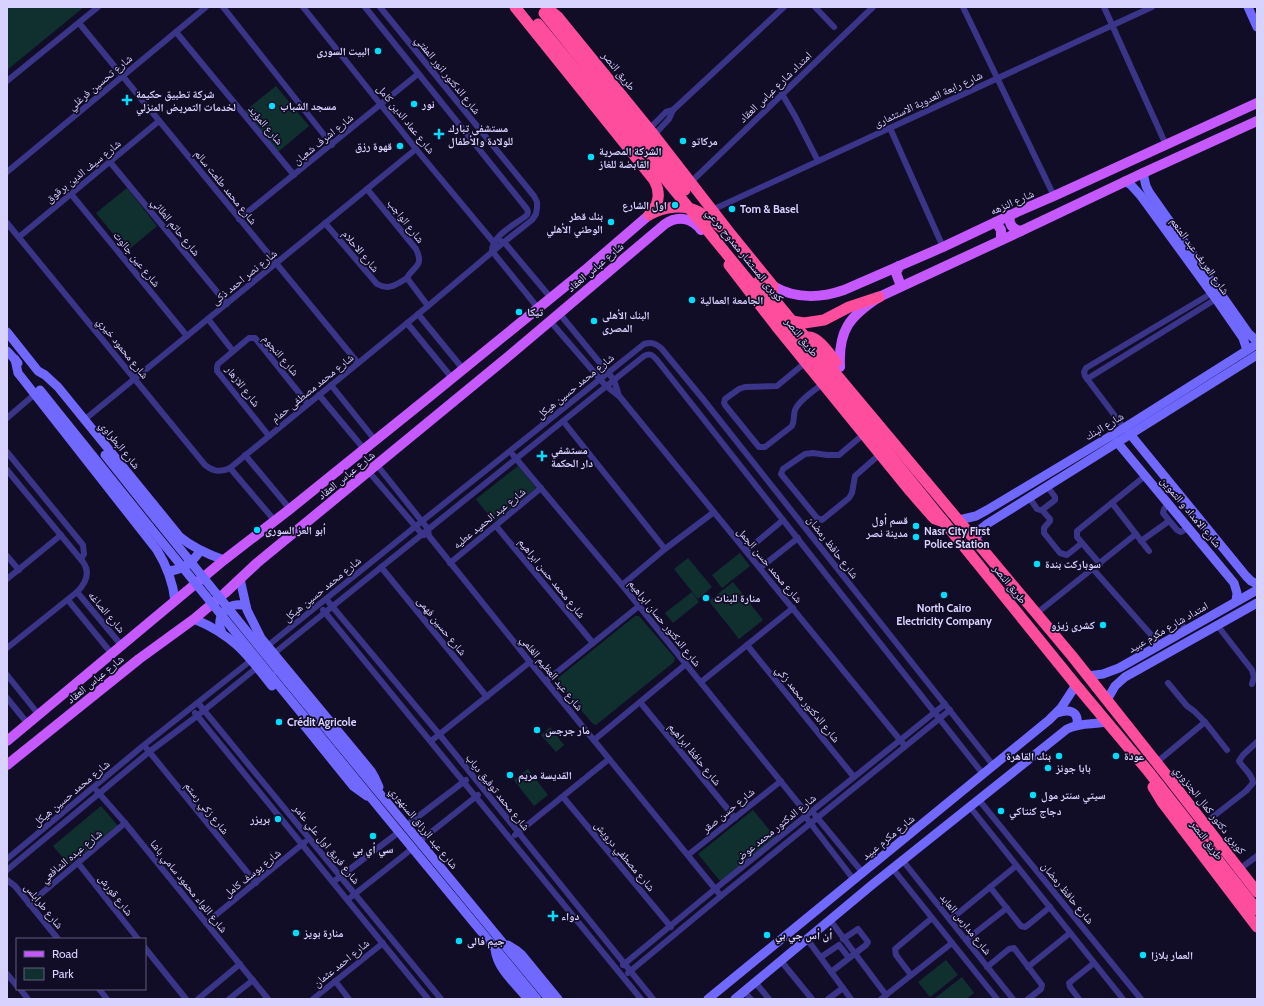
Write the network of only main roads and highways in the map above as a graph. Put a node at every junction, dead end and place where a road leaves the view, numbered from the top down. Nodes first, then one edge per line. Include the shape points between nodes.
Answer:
1 (515, 7) edge
2 (524, 7) edge
3 (543, 9) edge
4 (1257, 103) edge
5 (1257, 121) edge
6 (671, 157) junction
7 (671, 173) junction
8 (654, 180) junction
9 (649, 215) junction
10 (1010, 215) junction
11 (996, 222) junction
12 (701, 230) joint
13 (1021, 231) junction
14 (730, 233) junction
15 (1001, 240) junction
16 (899, 266) junction
17 (772, 286) junction
18 (901, 286) junction
19 (880, 297) junction
20 (756, 299) junction
21 (798, 352) junction
22 (840, 367) junction
23 (958, 519) junction
24 (944, 522) junction
25 (7, 741) edge
26 (1156, 762) junction
27 (7, 765) edge
28 (1148, 771) junction
29 (1257, 880) edge
30 (1257, 892) edge
31 (1257, 910) edge
32 (1257, 927) edge

1 - 8 highway
2 - 24 highway, كوبرى المستشار ممدوح مرعي, bridge
3 - 6 highway, طريق النصر via 558,17
3 - 7 highway, كوبرى المستشار ممدوح مرعي, bridge
4 - 10 main road, شارع النزهه
5 - 13 main road
6 - 7 highway
6 - 14 highway, طريق النصر
7 - 8 highway via 662,180
7 - 23 highway, كوبرى المستشار ممدوح مرعي, bridge
8 - 9 highway via 658,189 658,199 656,208
9 - 14 highway via 672,207 691,209
9 - 25 main road, شارع عباس العقاد via 551,298 224,560
10 - 11 main road, شارع النزهه
10 - 13 main road via 1011,225
11 - 15 main road via 1001,230
11 - 16 main road, شارع النزهه
12 - 20 highway, طريق النصر
12 - 27 main road, شارع عباس العقاد via 687,219 669,221 257,563 194,619
13 - 15 main road
14 - 17 highway, طريق النصر
15 - 18 main road
16 - 17 main road, شارع النزهه via 824,296 800,296
16 - 18 main road via 896,273
17 - 20 highway via 773,292 770,297 765,300
18 - 19 main road
19 - 20 highway via 849,307 824,320 808,323 780,318
19 - 22 main road via 861,309 846,328 839,350
20 - 21 highway, طريق النصر
21 - 22 highway, طريق النصر via 798,344 802,339 817,339
21 - 24 highway, طريق النصر via 931,515
22 - 23 highway, طريق النصر via 950,500
23 - 26 highway, طريق النصر
24 - 28 highway, طريق النصر
26 - 29 highway, طريق النصر via 1179,779
26 - 30 highway, كوبرى دكتور كمال الجنزوري
28 - 31 highway
28 - 32 highway, طريق النصر via 1162,802

